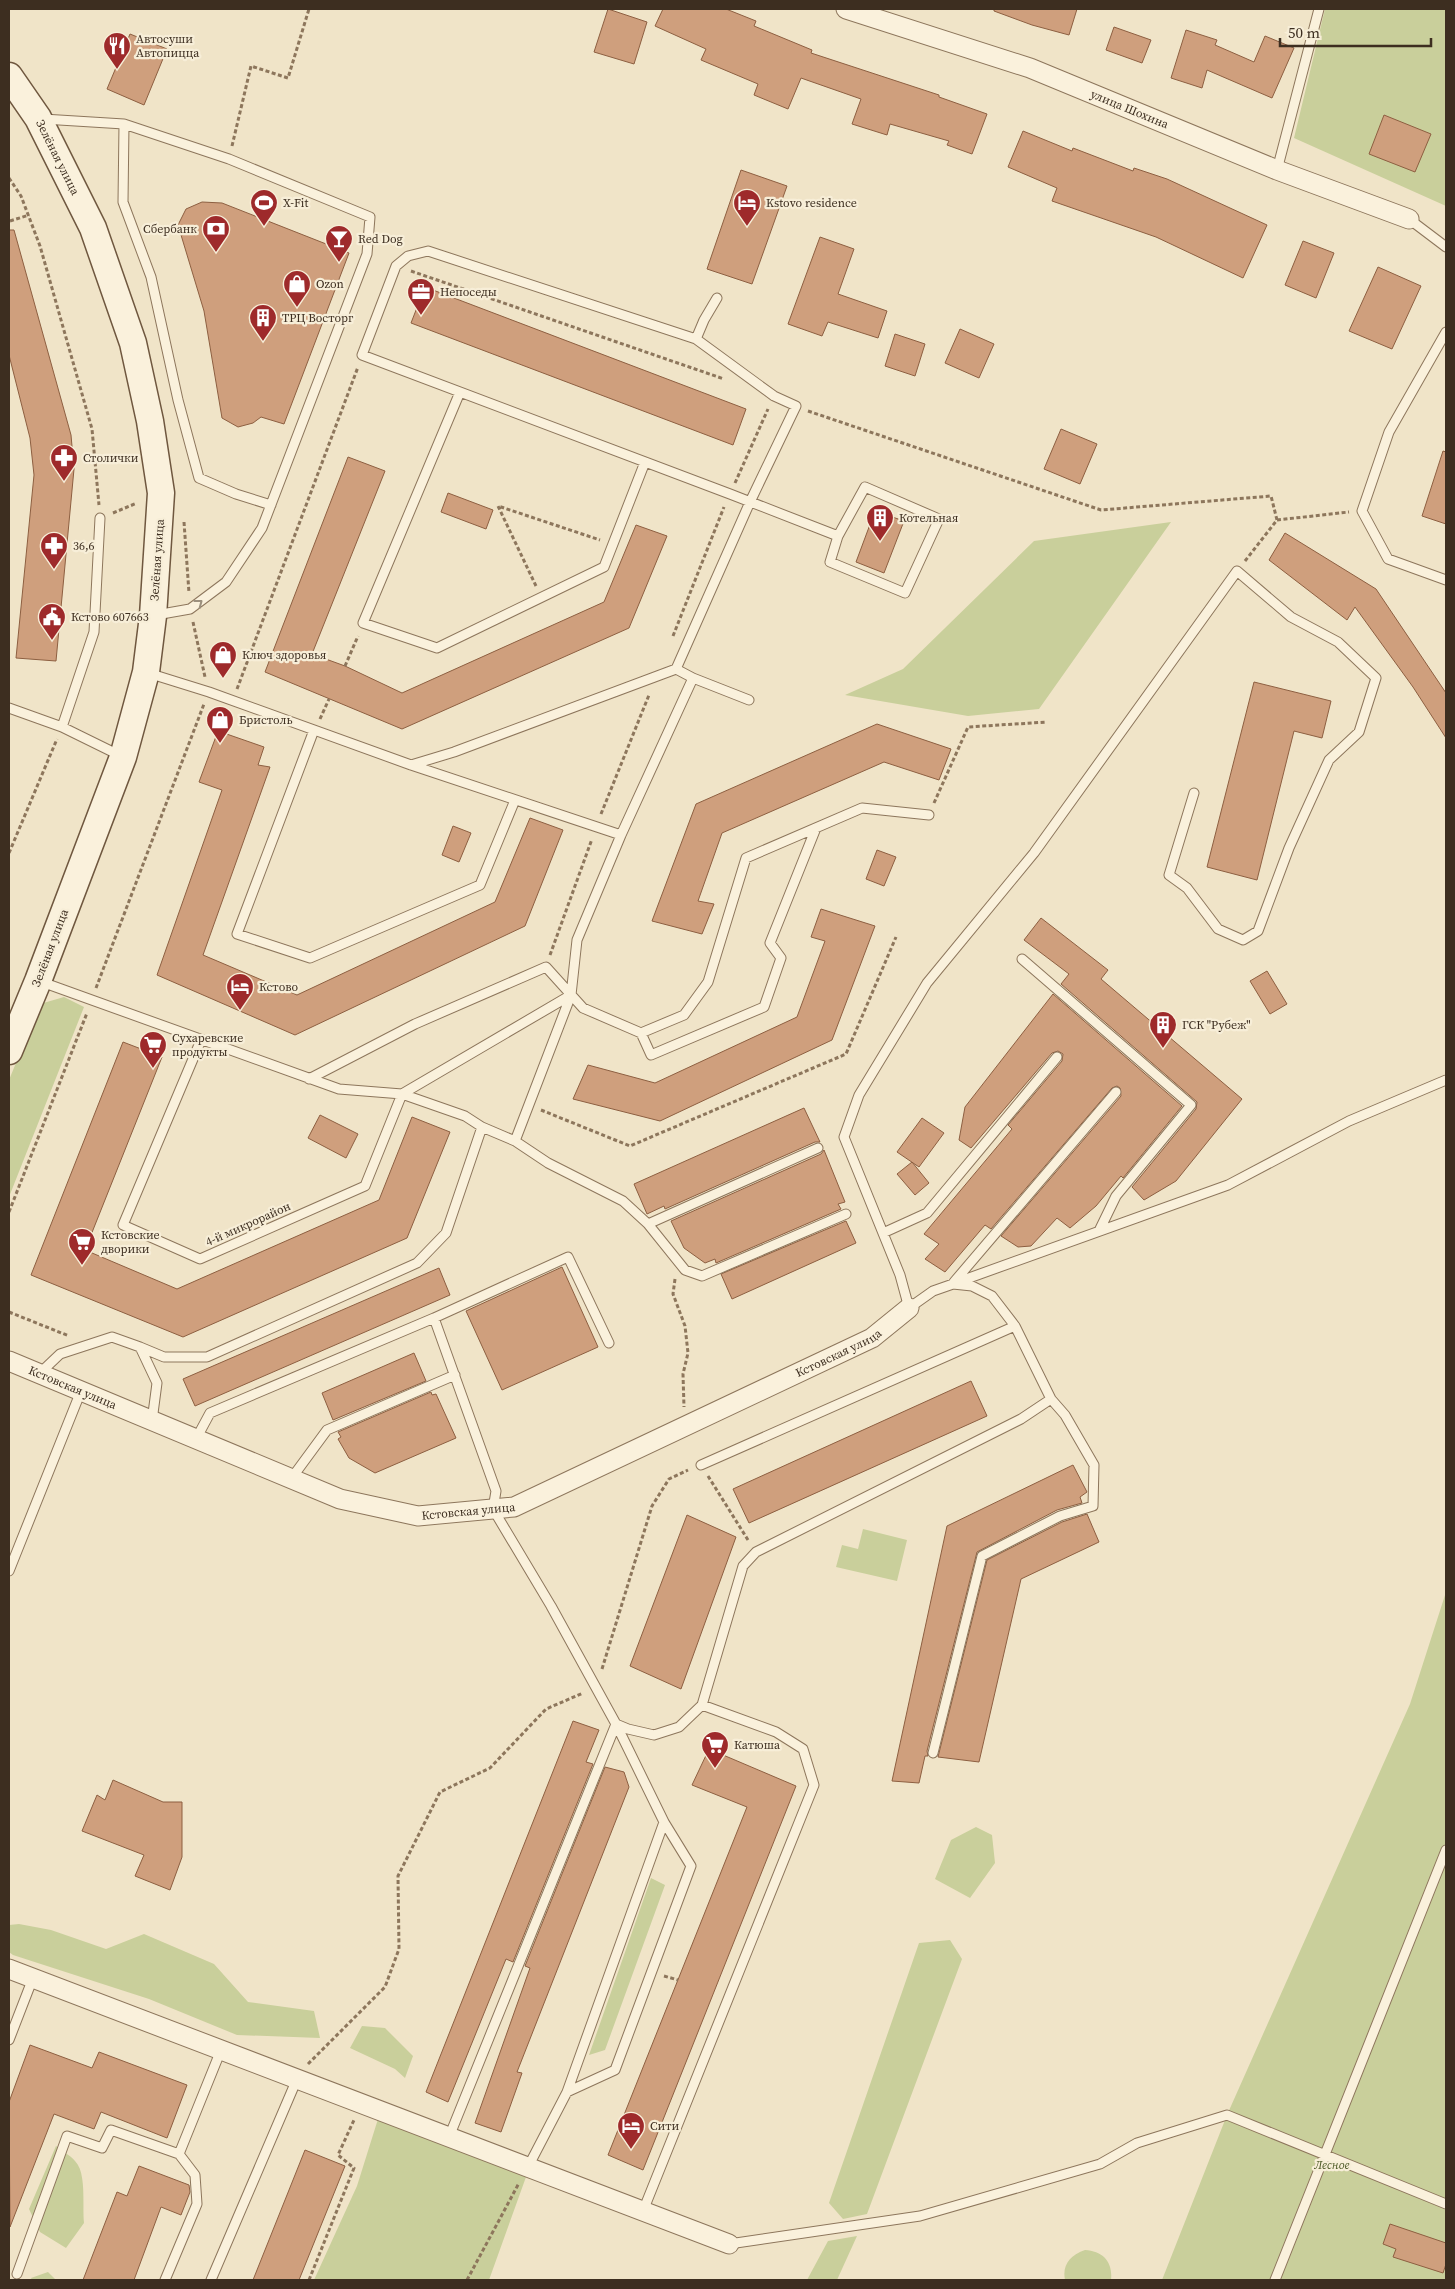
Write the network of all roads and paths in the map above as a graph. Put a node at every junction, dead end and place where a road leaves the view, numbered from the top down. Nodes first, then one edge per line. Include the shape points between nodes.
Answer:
1 (309, 9) edge
2 (846, 9) edge
3 (1319, 9) edge
4 (9, 76) edge
5 (38, 118) junction
6 (124, 124) junction
7 (229, 159) junction
8 (1277, 170) junction
9 (9, 178) edge
10 (29, 215) junction
11 (1409, 219) joint
12 (10, 221) dead end
13 (1446, 247) edge
14 (717, 298) dead end
15 (1446, 332) edge
16 (696, 339) junction
17 (362, 355) junction
18 (460, 392) junction
19 (796, 406) junction
20 (645, 462) junction
21 (161, 493) junction
22 (750, 502) junction
23 (271, 505) junction
24 (1362, 511) junction
25 (100, 518) junction
26 (184, 520) dead end
27 (1277, 520) junction
28 (838, 536) junction
29 (612, 544) junction
30 (1237, 571) junction
31 (1446, 580) edge
32 (542, 597) junction
33 (190, 609) junction
34 (153, 616) junction
35 (363, 623) junction
36 (345, 666) dead end
37 (676, 670) junction
38 (146, 672) junction
39 (693, 678) junction
40 (209, 692) junction
41 (329, 699) dead end
42 (749, 700) dead end
43 (233, 701) junction
44 (9, 708) edge
45 (1047, 722) dead end
46 (62, 727) junction
47 (314, 730) junction
48 (123, 757) junction
49 (410, 765) junction
50 (1194, 793) dead end
51 (515, 800) junction
52 (929, 815) joint
53 (816, 828) junction
54 (621, 835) junction
55 (9, 853) edge
56 (896, 937) dead end
57 (1022, 959) dead end
58 (38, 981) junction
59 (571, 995) junction
60 (92, 1000) junction
61 (641, 1033) junction
62 (201, 1040) junction
63 (9, 1051) edge
64 (1057, 1056) dead end
65 (309, 1078) junction
66 (1446, 1080) edge
67 (1116, 1092) dead end
68 (402, 1094) junction
69 (529, 1105) junction
70 (482, 1127) junction
71 (515, 1141) junction
72 (818, 1148) dead end
73 (9, 1212) edge
74 (846, 1214) dead end
75 (648, 1224) junction
76 (1099, 1231) junction
77 (883, 1233) junction
78 (678, 1262) junction
79 (953, 1284) junction
80 (909, 1308) junction
81 (9, 1312) edge
82 (434, 1318) junction
83 (1015, 1326) junction
84 (609, 1343) dead end
85 (89, 1344) junction
86 (140, 1347) junction
87 (9, 1361) edge
88 (39, 1374) junction
89 (455, 1376) junction
90 (81, 1391) junction
91 (1051, 1400) junction
92 (152, 1421) junction
93 (685, 1427) junction
94 (196, 1439) junction
95 (701, 1465) junction
96 (291, 1479) junction
97 (493, 1510) junction
98 (756, 1552) junction
99 (9, 1571) edge
100 (596, 1688) junction
101 (702, 1705) junction
102 (616, 1724) junction
103 (933, 1753) dead end
104 (664, 1822) junction
105 (1446, 1850) edge
106 (9, 1968) edge
107 (33, 1978) junction
108 (9, 2040) edge
109 (221, 2050) junction
110 (297, 2079) junction
111 (567, 2092) junction
112 (361, 2103) junction
113 (449, 2137) junction
114 (179, 2154) junction
115 (1325, 2154) junction
116 (528, 2167) junction
117 (1446, 2204) edge
118 (644, 2211) junction
119 (728, 2244) joint
120 (17, 2274) dead end
121 (164, 2280) edge
122 (211, 2280) edge
123 (309, 2280) edge
124 (467, 2280) edge
125 (1275, 2280) edge

1 - 7 path via 288,78 251,66
2 - 8 street, улица Шохина via 1030,68
3 - 8 lane
4 - 5 main road, Зелёная улица
5 - 6 lane
5 - 21 main road, Зелёная улица via 93,228 133,343 150,420
6 - 7 lane
6 - 23 lane via 124,202 151,277 199,478
7 - 23 lane via 370,217 368,254
8 - 11 street, улица Шохина
9 - 10 path
10 - 12 path
10 - 25 path via 92,429
11 - 13 lane
14 - 16 lane
15 - 24 lane via 1389,432
16 - 17 lane via 428,250 408,256 396,266
16 - 19 lane via 774,396
17 - 18 lane
17 - 43 path
18 - 20 lane
18 - 35 lane
19 - 22 lane
19 - 27 path via 1101,510 1271,496
20 - 22 lane
20 - 29 lane
21 - 25 path
21 - 34 main road, Зелёная улица
22 - 28 lane
22 - 37 lane
33 -> 23 lane via 226,582 262,528
24 - 27 path
24 - 31 lane via 1388,559
25 - 46 lane via 94,632
26 - 33 path
27 - 30 path
28 - 28 lane via 830,562 905,593 939,519 865,487
29 - 32 lane via 604,567
29 - 32 path via 498,506
30 - 50 lane via 1291,617 1338,642 1376,678 1359,732 1329,760 1289,848 1258,931 1243,940 1218,928 1187,888 1169,875
30 - 77 lane via 1034,853 927,983 859,1095 844,1137
32 - 35 lane via 437,648
33 - 34 lane
33 - 40 path
34 - 38 main road, Зелёная улица
35 - 36 path
37 - 39 lane
37 - 49 lane via 454,752
38 - 40 lane
38 - 48 main road, Зелёная улица
39 - 42 lane
39 - 54 lane
40 - 43 lane
40 - 60 path
41 - 47 path
43 - 47 lane
44 - 46 lane
45 - 52 path via 968,727
46 - 48 lane
46 - 55 path
47 - 49 lane
47 - 51 lane via 236,934 310,958 480,885
48 - 58 main road, Зелёная улица
49 - 51 lane
51 - 54 lane
52 - 53 lane via 862,808
53 - 61 lane via 746,858 708,982 684,1015
53 - 61 lane via 770,943 781,958 764,1006 651,1056
54 - 59 lane via 577,940
56 - 69 path via 846,1054 630,1146
57 - 76 lane via 1191,1105 1116,1196
58 - 60 lane
58 - 63 main road, Зелёная улица
59 - 61 lane via 583,1008
59 - 65 lane via 546,967 415,1024
59 - 68 lane
59 - 69 lane
60 - 62 lane
60 - 73 path
62 - 65 lane
62 - 68 lane, 4-й микрорайон via 123,1225 200,1259 365,1186
64 - 77 lane via 926,1212
65 - 68 lane via 339,1089
66 - 76 lane via 1349,1121 1228,1185
67 - 79 lane
68 - 70 lane via 465,1116
69 - 71 lane
70 - 71 lane
70 - 86 lane via 446,1233 417,1263 207,1357 164,1357
71 - 75 lane via 548,1163 623,1201
72 - 75 lane
74 - 78 lane via 702,1276 685,1270
75 - 78 lane
76 - 79 lane
77 - 80 lane
78 - 93 path via 673,1294 685,1326 688,1353 683,1374
79 - 80 lane via 934,1291
79 - 83 lane via 972,1286 992,1296
80 - 93 street, Кстовская улица via 872,1338
81 - 85 path
82 - 84 lane via 568,1258
82 - 89 lane
82 - 94 lane via 210,1413
83 - 91 lane
83 - 95 lane
85 - 86 lane via 112,1337
85 - 88 lane via 60,1354
86 - 92 lane via 157,1383
87 - 88 street, Кстовская улица
88 - 90 street, Кстовская улица
89 - 96 lane via 327,1430
89 - 97 lane via 496,1491
90 - 92 street, Кстовская улица
90 - 99 lane
91 - 98 lane via 1020,1419
91 - 103 lane via 1064,1415 1094,1465 1093,1506 1060,1516 982,1556
92 - 94 street, Кстовская улица
93 - 97 street, Кстовская улица via 514,1508
94 - 96 street, Кстовская улица
95 - 98 path
95 - 100 path via 670,1479 652,1506
96 - 97 street, Кстовская улица via 340,1499 418,1516
97 - 100 lane
98 - 101 lane via 743,1566
100 - 102 lane
100 - 110 path via 546,1709 490,1768 440,1792 398,1876 399,1949 385,1987 312,2058
101 - 102 lane via 679,1727 654,1735
101 - 118 lane via 776,1732 803,1749 814,1785
102 - 104 lane
102 - 113 lane
104 - 111 lane
104 - 111 lane via 691,1866 615,2070
105 - 115 lane
106 - 107 street
107 - 108 lane
107 - 109 street
109 - 110 street
109 - 114 lane
110 - 112 street
110 - 122 lane
111 - 116 lane
112 - 113 street
112 - 123 path via 338,2155 354,2168
113 - 116 street
114 - 120 lane via 111,2130 102,2148 67,2136
114 - 121 lane via 195,2175 197,2204
115 - 117 lane
115 - 119 lane via 1227,2115 1137,2143 1100,2164 920,2216
115 - 125 lane
116 - 118 street
116 - 124 path
118 - 119 street

